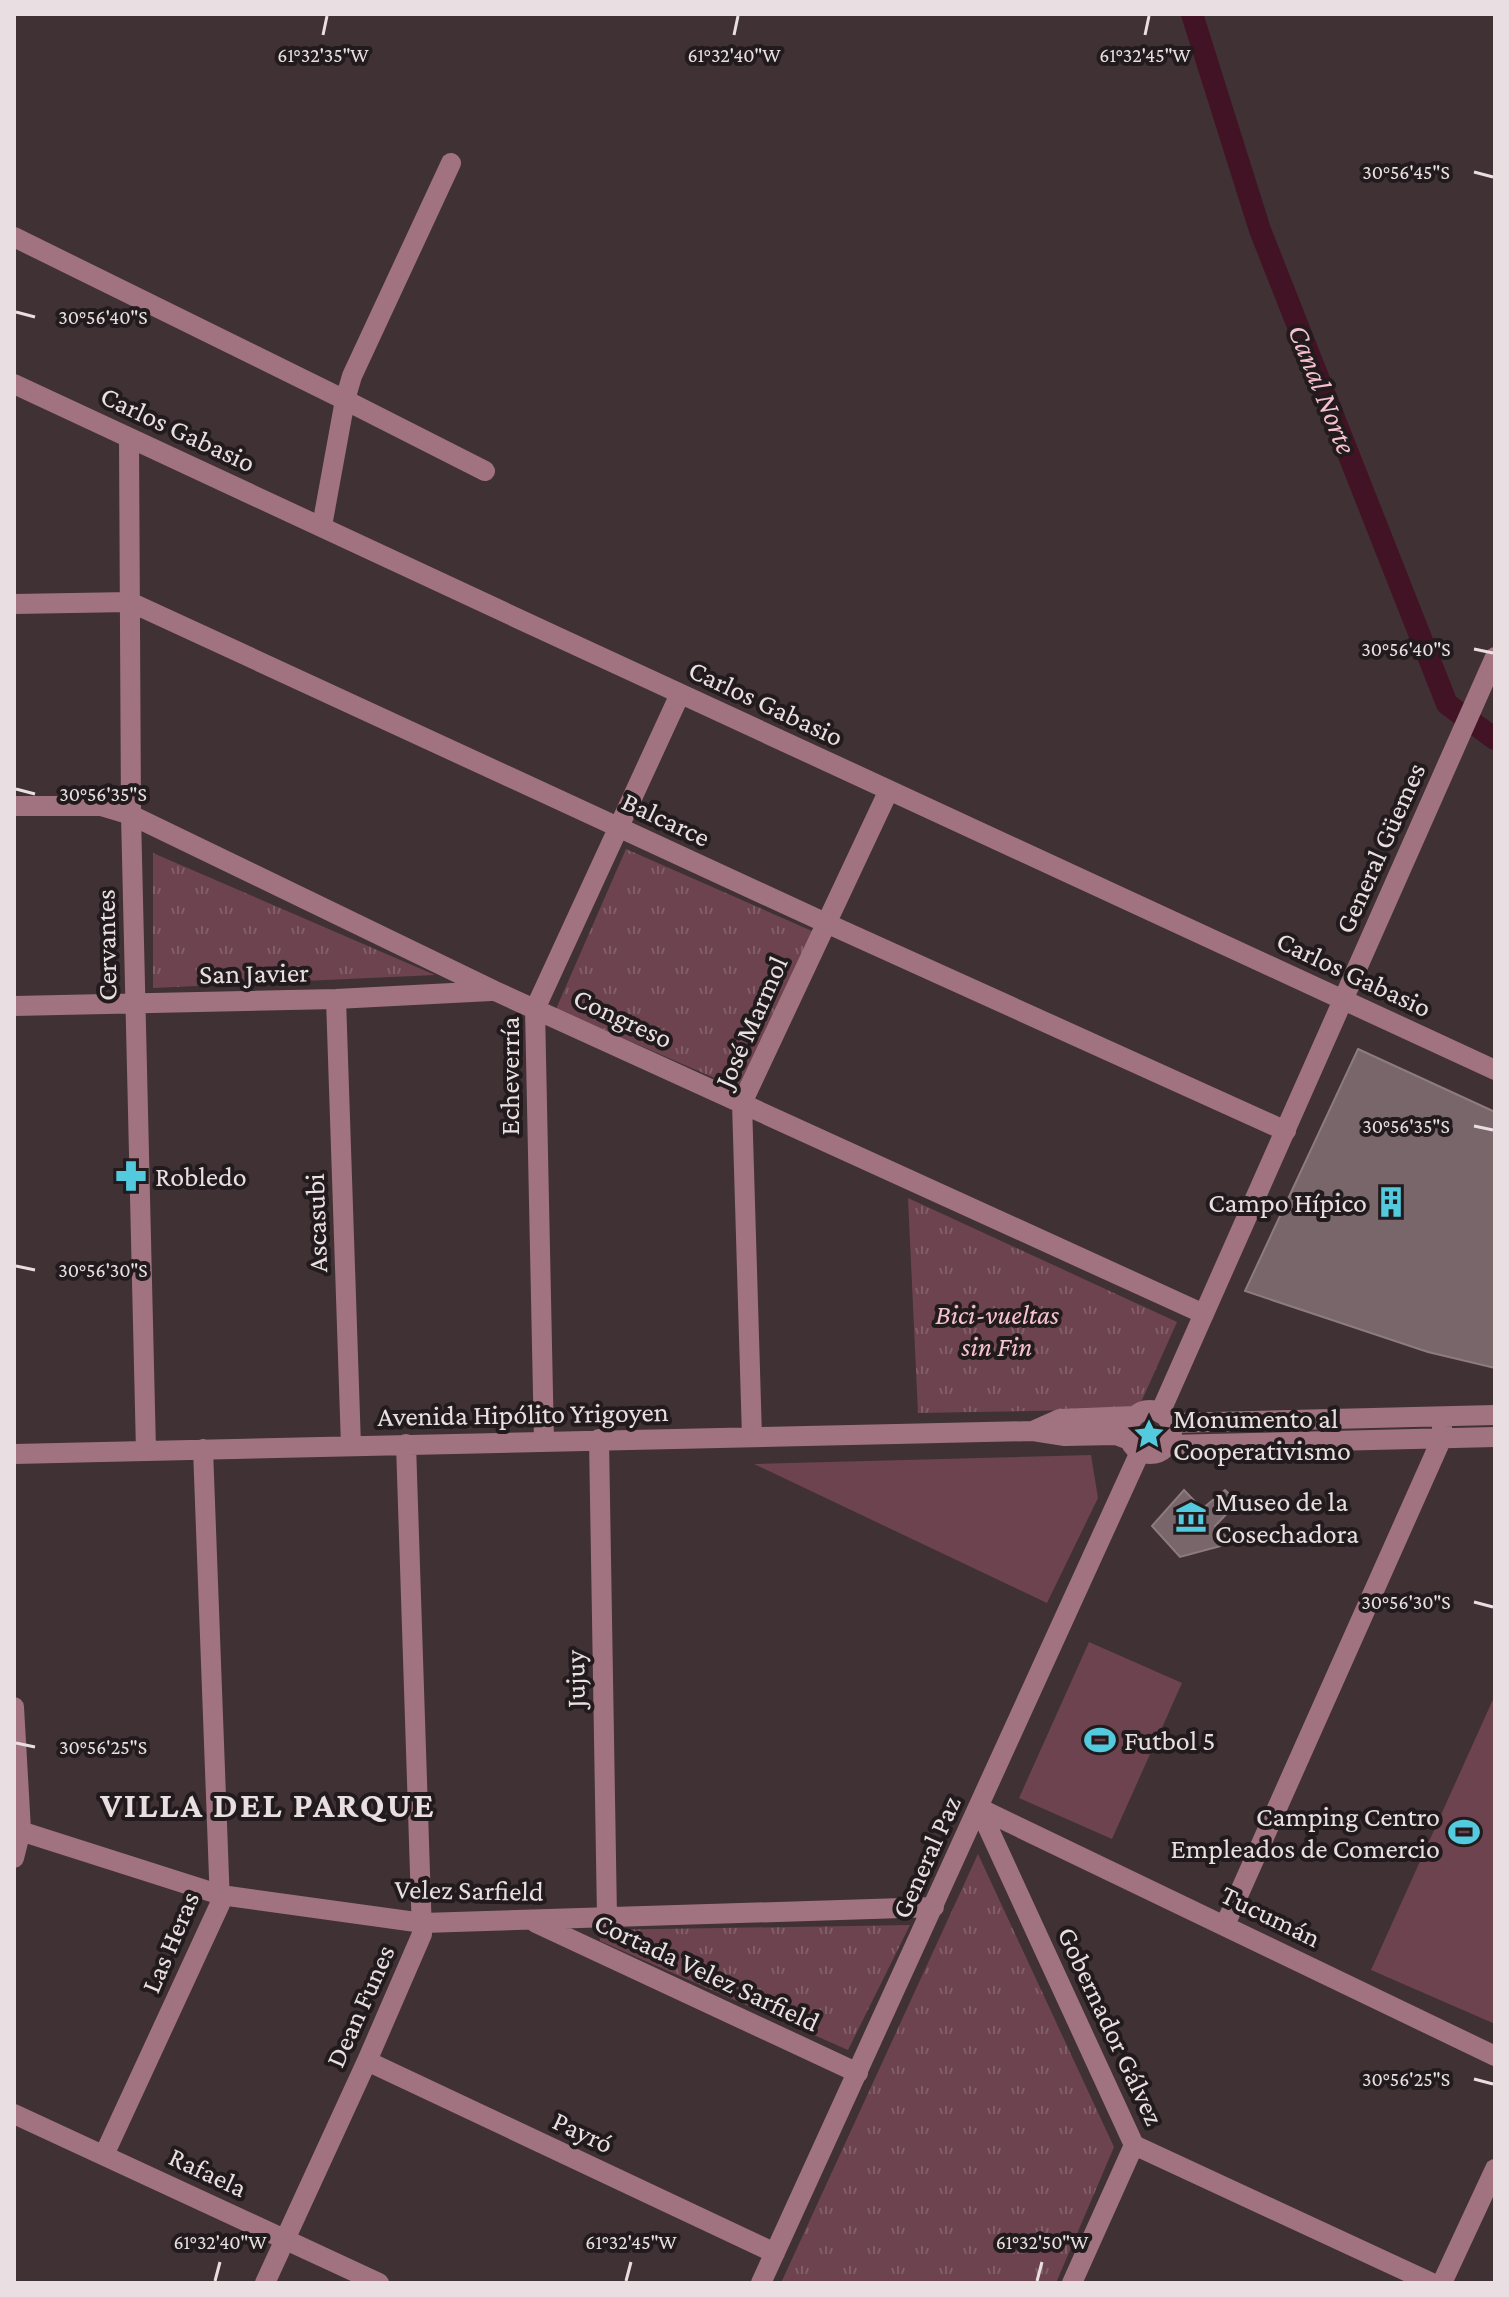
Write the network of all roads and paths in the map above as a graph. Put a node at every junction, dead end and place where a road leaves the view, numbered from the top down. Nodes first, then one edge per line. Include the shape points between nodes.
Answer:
1 (451, 163) dead end
2 (14, 237) edge
3 (14, 384) edge
4 (345, 400) junction
5 (129, 438) junction
6 (485, 471) dead end
7 (322, 526) junction
8 (130, 602) junction
9 (14, 604) edge
10 (1494, 663) edge
11 (680, 694) junction
12 (888, 792) junction
13 (14, 806) edge
14 (131, 815) junction
15 (617, 827) junction
16 (826, 923) junction
17 (495, 991) junction
18 (336, 999) junction
19 (1343, 1000) junction
20 (135, 1003) junction
21 (14, 1006) edge
22 (535, 1009) junction
23 (1495, 1070) edge
24 (742, 1103) junction
25 (1286, 1131) junction
26 (1204, 1314) junction
27 (1495, 1415) edge
28 (1135, 1416) junction
29 (1442, 1417) junction
30 (1165, 1418) junction
31 (1033, 1431) junction
32 (752, 1437) junction
33 (1495, 1437) edge
34 (1442, 1438) junction
35 (599, 1439) junction
36 (544, 1442) junction
37 (406, 1444) junction
38 (1168, 1445) junction
39 (351, 1446) junction
40 (1134, 1446) junction
41 (203, 1449) junction
42 (146, 1451) junction
43 (14, 1454) edge
44 (14, 1707) edge
45 (979, 1808) junction
46 (18, 1830) edge
47 (14, 1858) edge
48 (221, 1895) junction
49 (934, 1907) junction
50 (607, 1917) junction
51 (532, 1921) junction
52 (423, 1923) junction
53 (1225, 1925) junction
54 (1495, 2056) edge
55 (367, 2061) junction
56 (858, 2073) junction
57 (14, 2114) edge
58 (1134, 2145) junction
59 (104, 2155) junction
60 (1495, 2169) edge
61 (286, 2238) junction
62 (775, 2253) junction
63 (265, 2283) edge
64 (379, 2283) edge
65 (761, 2283) edge
66 (1072, 2283) edge
67 (1432, 2283) edge
68 (1442, 2283) edge

1 - 4 street
2 - 4 street
3 - 5 street, Carlos Gabasio
4 - 6 street
4 - 7 street
5 - 7 street, Carlos Gabasio
5 - 8 street, Cervantes
7 - 11 street, Carlos Gabasio
8 - 9 street, Balcarce
8 - 14 street, Cervantes
8 - 15 street, Balcarce
10 - 19 street, General Güemes
11 - 12 street, Carlos Gabasio
11 - 15 street, Echeverría
12 - 16 street, José Marmol
12 - 19 street, Carlos Gabasio
13 - 14 street, Congreso via 101,806
14 - 17 street, Congreso
14 - 20 street, Cervantes
15 - 16 street, Balcarce
15 - 22 street, Echeverría
16 - 24 street, José Marmol
16 - 25 street, Balcarce
17 - 18 street, San Javier
17 - 22 street, Congreso
18 - 20 street, San Javier
18 - 39 street, Ascasubi
19 - 23 street, Carlos Gabasio
19 - 25 street, General Güemes
20 - 21 street, San Javier
20 - 42 street, Cervantes
22 - 24 street, Congreso
22 - 36 street, Echeverría
24 - 26 street, Congreso
24 - 32 street, José Marmol
25 - 26 street, General Güemes
26 - 30 street, General Güemes
27 - 29 street, Avenida Hipólito Yrigoyen
28 - 30 street, Avenida Hipólito Yrigoyen via 1147,1411
28 - 31 street, Avenida Hipólito Yrigoyen via 1060,1419
28 - 40 street via 1128,1428
29 - 30 street, Avenida Hipólito Yrigoyen
29 - 34 street
30 - 38 street via 1172,1431
31 - 32 street, Avenida Hipólito Yrigoyen
31 - 40 street, Avenida Hipólito Yrigoyen via 1116,1435
32 - 35 street, Avenida Hipólito Yrigoyen
33 - 34 street, Avenida Hipólito Yrigoyen
34 - 38 street, Avenida Hipólito Yrigoyen
34 - 53 street
35 - 36 street, Avenida Hipólito Yrigoyen
35 - 50 street, Jujuy
36 - 37 street, Avenida Hipólito Yrigoyen
37 - 39 street, Avenida Hipólito Yrigoyen
37 - 52 street, Dean Funes
38 - 40 street, Avenida Hipólito Yrigoyen via 1152,1454
39 - 41 street, Avenida Hipólito Yrigoyen
40 - 45 street, General Paz
41 - 42 street, Avenida Hipólito Yrigoyen
41 - 48 street, Las Heras
42 - 43 street, Avenida Hipólito Yrigoyen
44 - 46 street
45 - 49 street, General Paz
45 - 53 street, Tucumán
45 - 58 street, Gobernador Gálvez
46 - 47 street
46 - 48 street, Velez Sarfield
48 - 52 street, Velez Sarfield
48 - 59 street, Las Heras
49 - 50 street, Velez Sarfield
49 - 56 street, General Paz
50 - 51 street, Velez Sarfield
51 - 52 street, Velez Sarfield
51 - 56 street, Cortada Velez Sarfield
52 - 55 street, Dean Funes
53 - 54 street, Tucumán
55 - 61 street, Dean Funes
55 - 62 street, Payró
56 - 62 street, General Paz
57 - 59 street, Rafaela
58 - 66 street
58 - 67 street, Gobernador Gálvez
59 - 61 street, Rafaela
60 - 68 street
61 - 63 street, Dean Funes
61 - 64 street, Rafaela
62 - 65 street, General Paz

